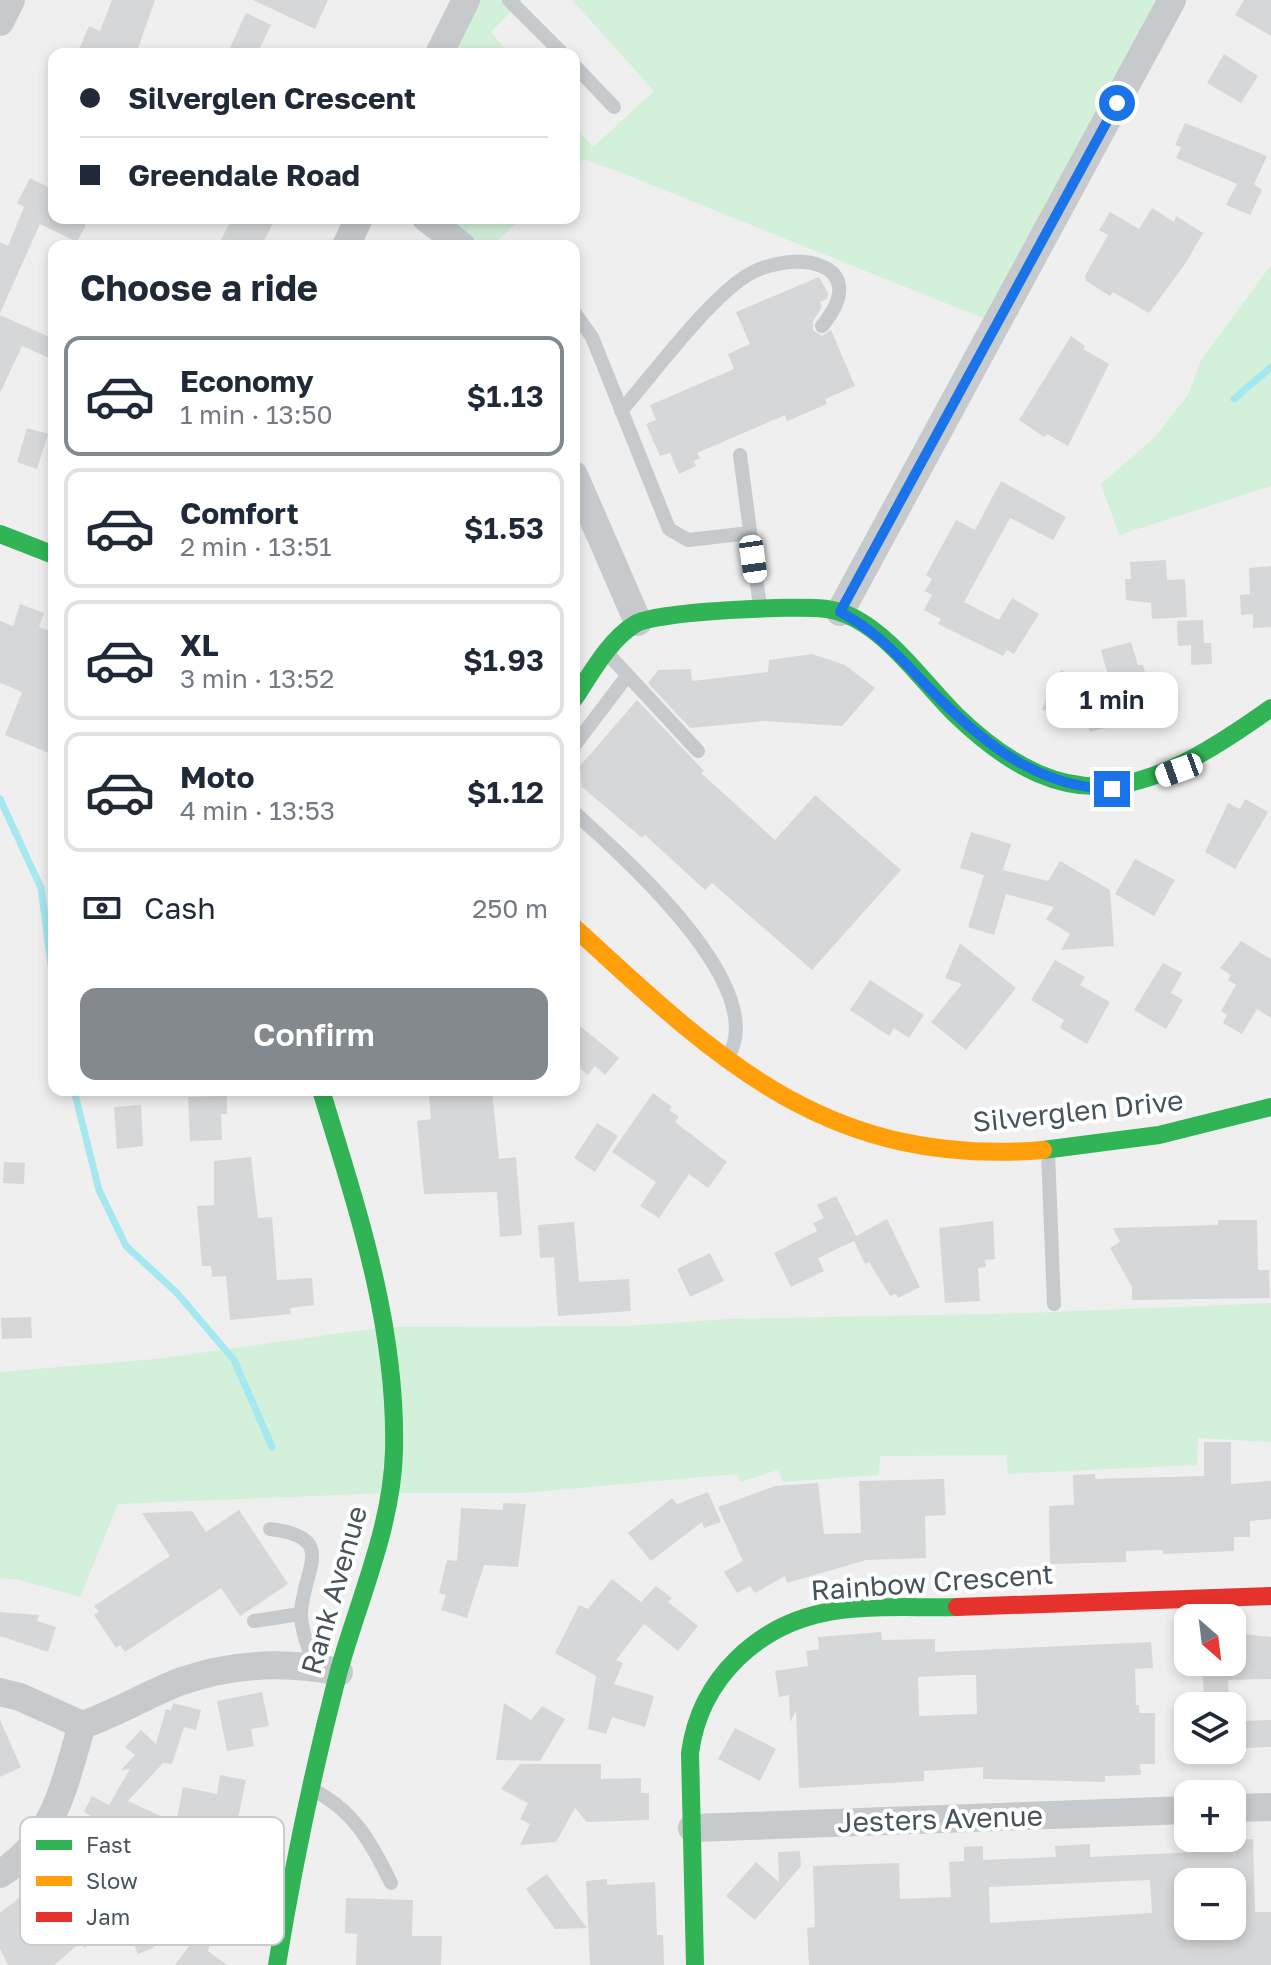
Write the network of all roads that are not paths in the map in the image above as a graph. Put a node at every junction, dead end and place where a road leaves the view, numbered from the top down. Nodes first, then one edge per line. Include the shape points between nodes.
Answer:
1 (11, 0) edge
2 (466, 0) edge
3 (509, 0) edge
4 (1172, 0) edge
5 (0, 22) edge
6 (442, 48) edge
7 (557, 48) edge
8 (580, 71) edge
9 (614, 107) dead end
10 (434, 224) edge
11 (454, 240) edge
12 (580, 320) edge
13 (822, 326) dead end
14 (621, 411) junction
15 (740, 455) dead end
16 (580, 490) edge
17 (750, 533) junction
18 (0, 534) edge
19 (48, 553) edge
20 (760, 611) junction
21 (840, 612) junction
22 (638, 622) junction
23 (607, 653) junction
24 (627, 676) junction
25 (580, 691) edge
26 (1271, 708) edge
27 (580, 738) edge
28 (698, 751) dead end
29 (580, 818) edge
30 (580, 932) edge
31 (725, 1061) junction
32 (323, 1096) edge
33 (1271, 1107) edge
34 (1048, 1147) junction
35 (1054, 1304) dead end
36 (270, 1529) dead end
37 (1271, 1596) edge
38 (300, 1614) junction
39 (254, 1621) dead end
40 (327, 1670) junction
41 (0, 1692) edge
42 (82, 1725) junction
43 (311, 1789) junction
44 (1271, 1807) edge
45 (1246, 1808) edge
46 (1174, 1811) edge
47 (54, 1817) edge
48 (692, 1828) junction
49 (20, 1857) edge
50 (0, 1874) edge
51 (391, 1883) dead end
52 (284, 1922) edge
53 (280, 1945) edge
54 (277, 1965) edge
55 (695, 1965) edge

1 - 5 street
2 - 6 street
3 - 7 lane
4 - 21 street
8 - 9 lane
10 - 11 street
12 - 14 lane via 592,337
13 - 14 lane via 840,305 840,286 832,271 814,263 780,263 747,275 721,297
14 - 17 lane via 673,533 688,540
15 - 17 lane
16 - 22 street
17 - 20 lane
18 - 19 street
20 - 21 street
20 - 22 street
21 - 26 street via 890,646 1001,752 1046,778 1081,789 1112,789 1179,770
22 - 23 street
23 - 24 lane
23 - 25 street
24 - 27 lane
24 - 28 lane
29 - 31 lane via 656,890 710,954 736,1030 734,1049
30 - 31 street, Silverglen Drive
31 - 34 street, Silverglen Drive via 809,1108 916,1145 960,1151
32 - 40 street, Rank Avenue via 374,1265 393,1393 394,1454 384,1526
33 - 34 street, Silverglen Drive via 1171,1132
34 - 35 lane
36 - 38 lane via 294,1532 311,1545 314,1556
37 - 48 street, Rainbow Crescent via 1042,1601 809,1615 775,1629 734,1656 713,1684 694,1729
38 - 39 lane
38 - 40 lane
40 - 42 street via 284,1664 216,1671
40 - 43 street, Rank Avenue
41 - 42 street
42 - 47 street
43 - 51 lane via 347,1811
43 - 52 street, Rank Avenue
44 - 45 street
46 - 48 street, Jesters Avenue
48 - 55 street, Rainbow Crescent
49 - 50 street
53 - 54 street, Rank Avenue

